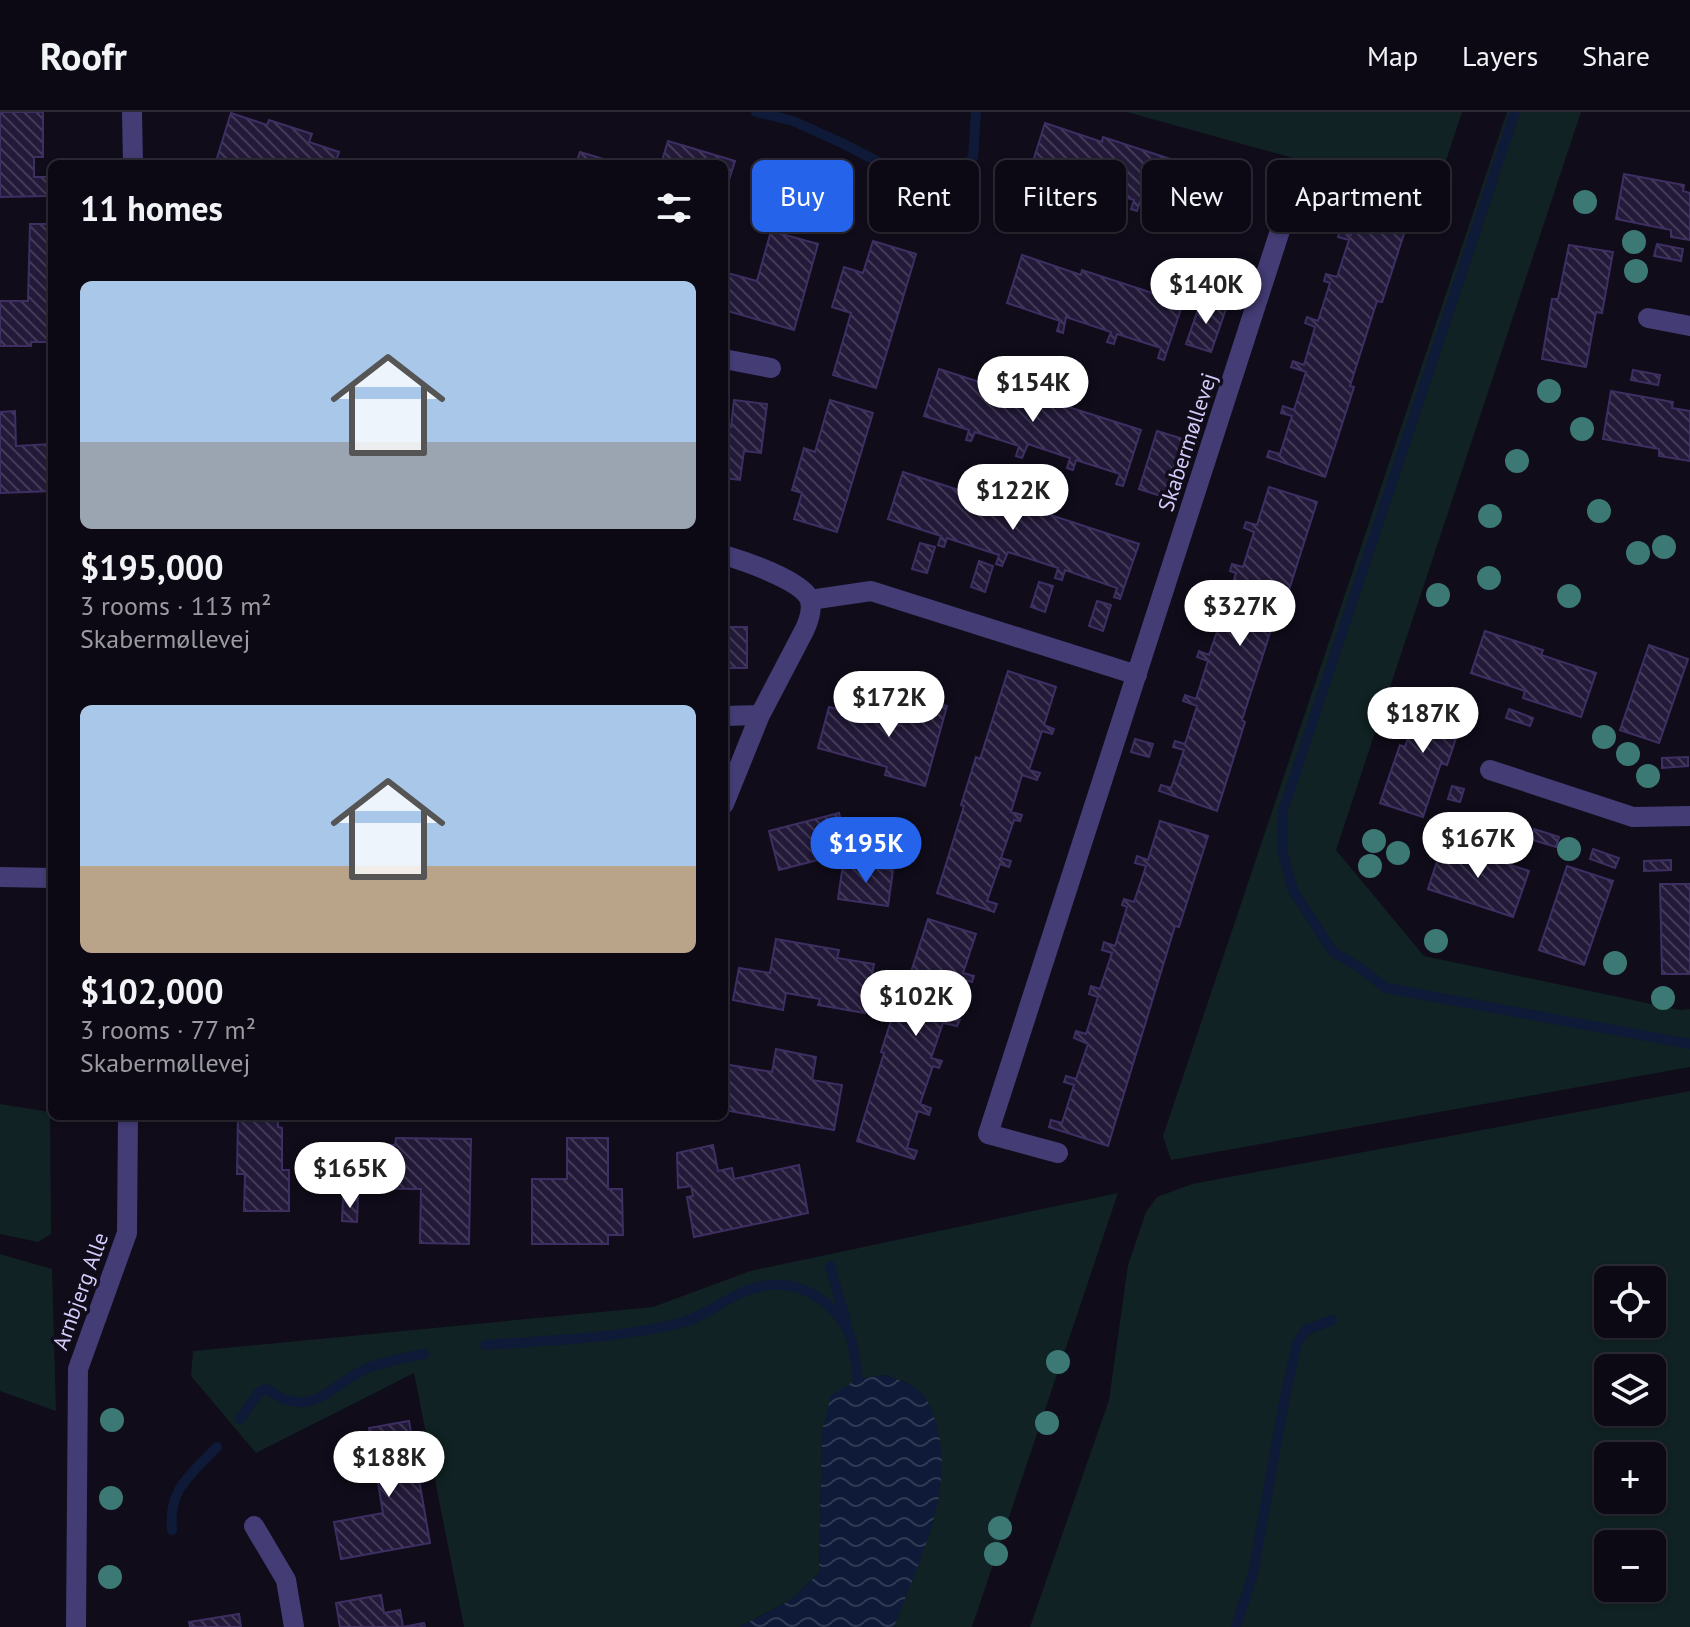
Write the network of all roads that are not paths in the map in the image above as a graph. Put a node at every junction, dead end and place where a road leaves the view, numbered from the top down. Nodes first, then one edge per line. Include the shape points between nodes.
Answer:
1 (132, 112) edge
2 (133, 160) edge
3 (1280, 232) edge
4 (1648, 318) dead end
5 (1690, 326) edge
6 (728, 360) edge
7 (771, 368) dead end
8 (728, 557) edge
9 (810, 600) junction
10 (1137, 675) junction
11 (760, 715) junction
12 (728, 716) edge
13 (1490, 770) dead end
14 (728, 794) edge
15 (1690, 816) edge
16 (0, 877) edge
17 (48, 878) edge
18 (128, 1120) edge
19 (1058, 1153) dead end
20 (254, 1526) dead end
21 (76, 1627) edge
22 (294, 1627) edge

1 - 2 street
3 - 10 street, Skabermøllevej
4 - 5 street
6 - 7 street
8 - 9 street via 801,588
9 - 10 street via 871,591
9 - 11 street via 805,629
10 - 19 street, Skabermøllevej via 988,1134
11 - 12 street
11 - 14 street
13 - 15 street via 1633,817
16 - 17 street
18 - 21 street, Arnbjerg Alle via 127,1233 78,1369
20 - 22 street via 286,1580

